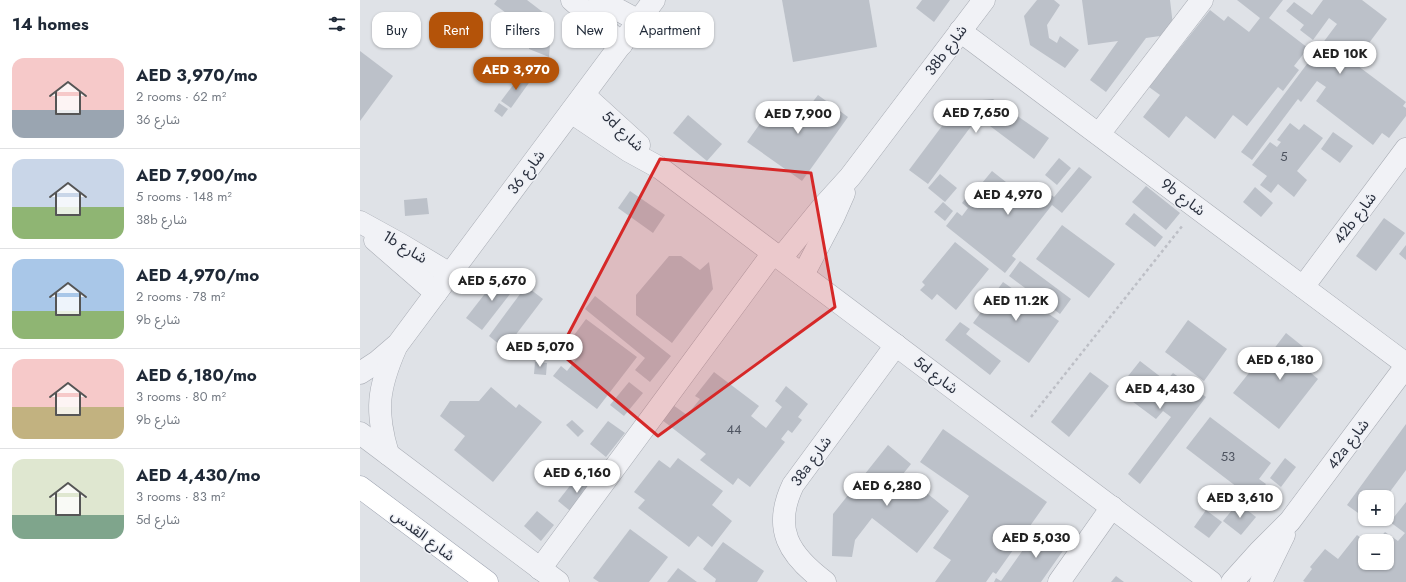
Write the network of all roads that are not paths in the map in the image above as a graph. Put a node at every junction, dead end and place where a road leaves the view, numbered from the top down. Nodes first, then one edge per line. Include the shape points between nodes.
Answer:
1 (572, 0) edge
2 (600, 0) edge
3 (654, 0) edge
4 (984, 0) edge
5 (1202, 0) edge
6 (645, 12) edge
7 (625, 13) edge
8 (960, 31) junction
9 (625, 40) edge
10 (622, 44) junction
11 (578, 103) junction
12 (1099, 134) junction
13 (1406, 149) edge
14 (850, 177) junction
15 (360, 223) edge
16 (777, 256) junction
17 (450, 274) junction
18 (803, 275) junction
19 (1303, 287) junction
20 (436, 293) junction
21 (398, 344) junction
22 (896, 345) junction
23 (1406, 365) edge
24 (360, 373) edge
25 (360, 434) edge
26 (388, 454) junction
27 (360, 488) edge
28 (1112, 507) junction
29 (1290, 521) junction
30 (540, 569) junction
31 (487, 582) edge
32 (558, 582) edge
33 (825, 582) edge
34 (1059, 582) edge
35 (1211, 582) edge
36 (1232, 582) edge
37 (1261, 582) edge

1 - 10 street
2 - 7 street
3 - 6 street, شارع 36
4 - 8 street, 38b شارع
5 - 12 street
8 - 12 street, 9b شارع
8 - 14 street, 38b شارع
9 - 10 street, شارع 36
10 - 11 street, شارع 36
11 - 16 street, 5d شارع via 629,151 660,168
11 - 17 street, شارع 36
12 - 19 street, 9b شارع
13 - 19 street, 42b شارع
14 - 16 street, 38b شارع
14 - 18 street, 38b شارع via 833,218
15 - 17 street, 1b شارع
15 - 20 street, 1b شارع
16 - 18 street, 5d شارع
16 - 30 street, 38b شارع
17 - 20 street, شارع 36
18 - 22 street, 5d شارع
19 - 23 street, 9b شارع
20 - 21 street, شارع 36
21 - 24 street, شارع 36 via 378,362
21 - 26 street, شارع 36 via 382,388 380,410 382,433
22 - 28 street, 5d شارع
22 - 33 street, 38a شارع via 793,485 787,498 783,512 784,526 793,551 809,570
23 - 29 street, 42a شارع
25 - 26 street
26 - 30 street
27 - 31 main road, شارع القدس
28 - 34 street
28 - 35 street, 5d شارع
29 - 36 street, 42a شارع
29 - 37 street, 42a شارع
30 - 32 street

